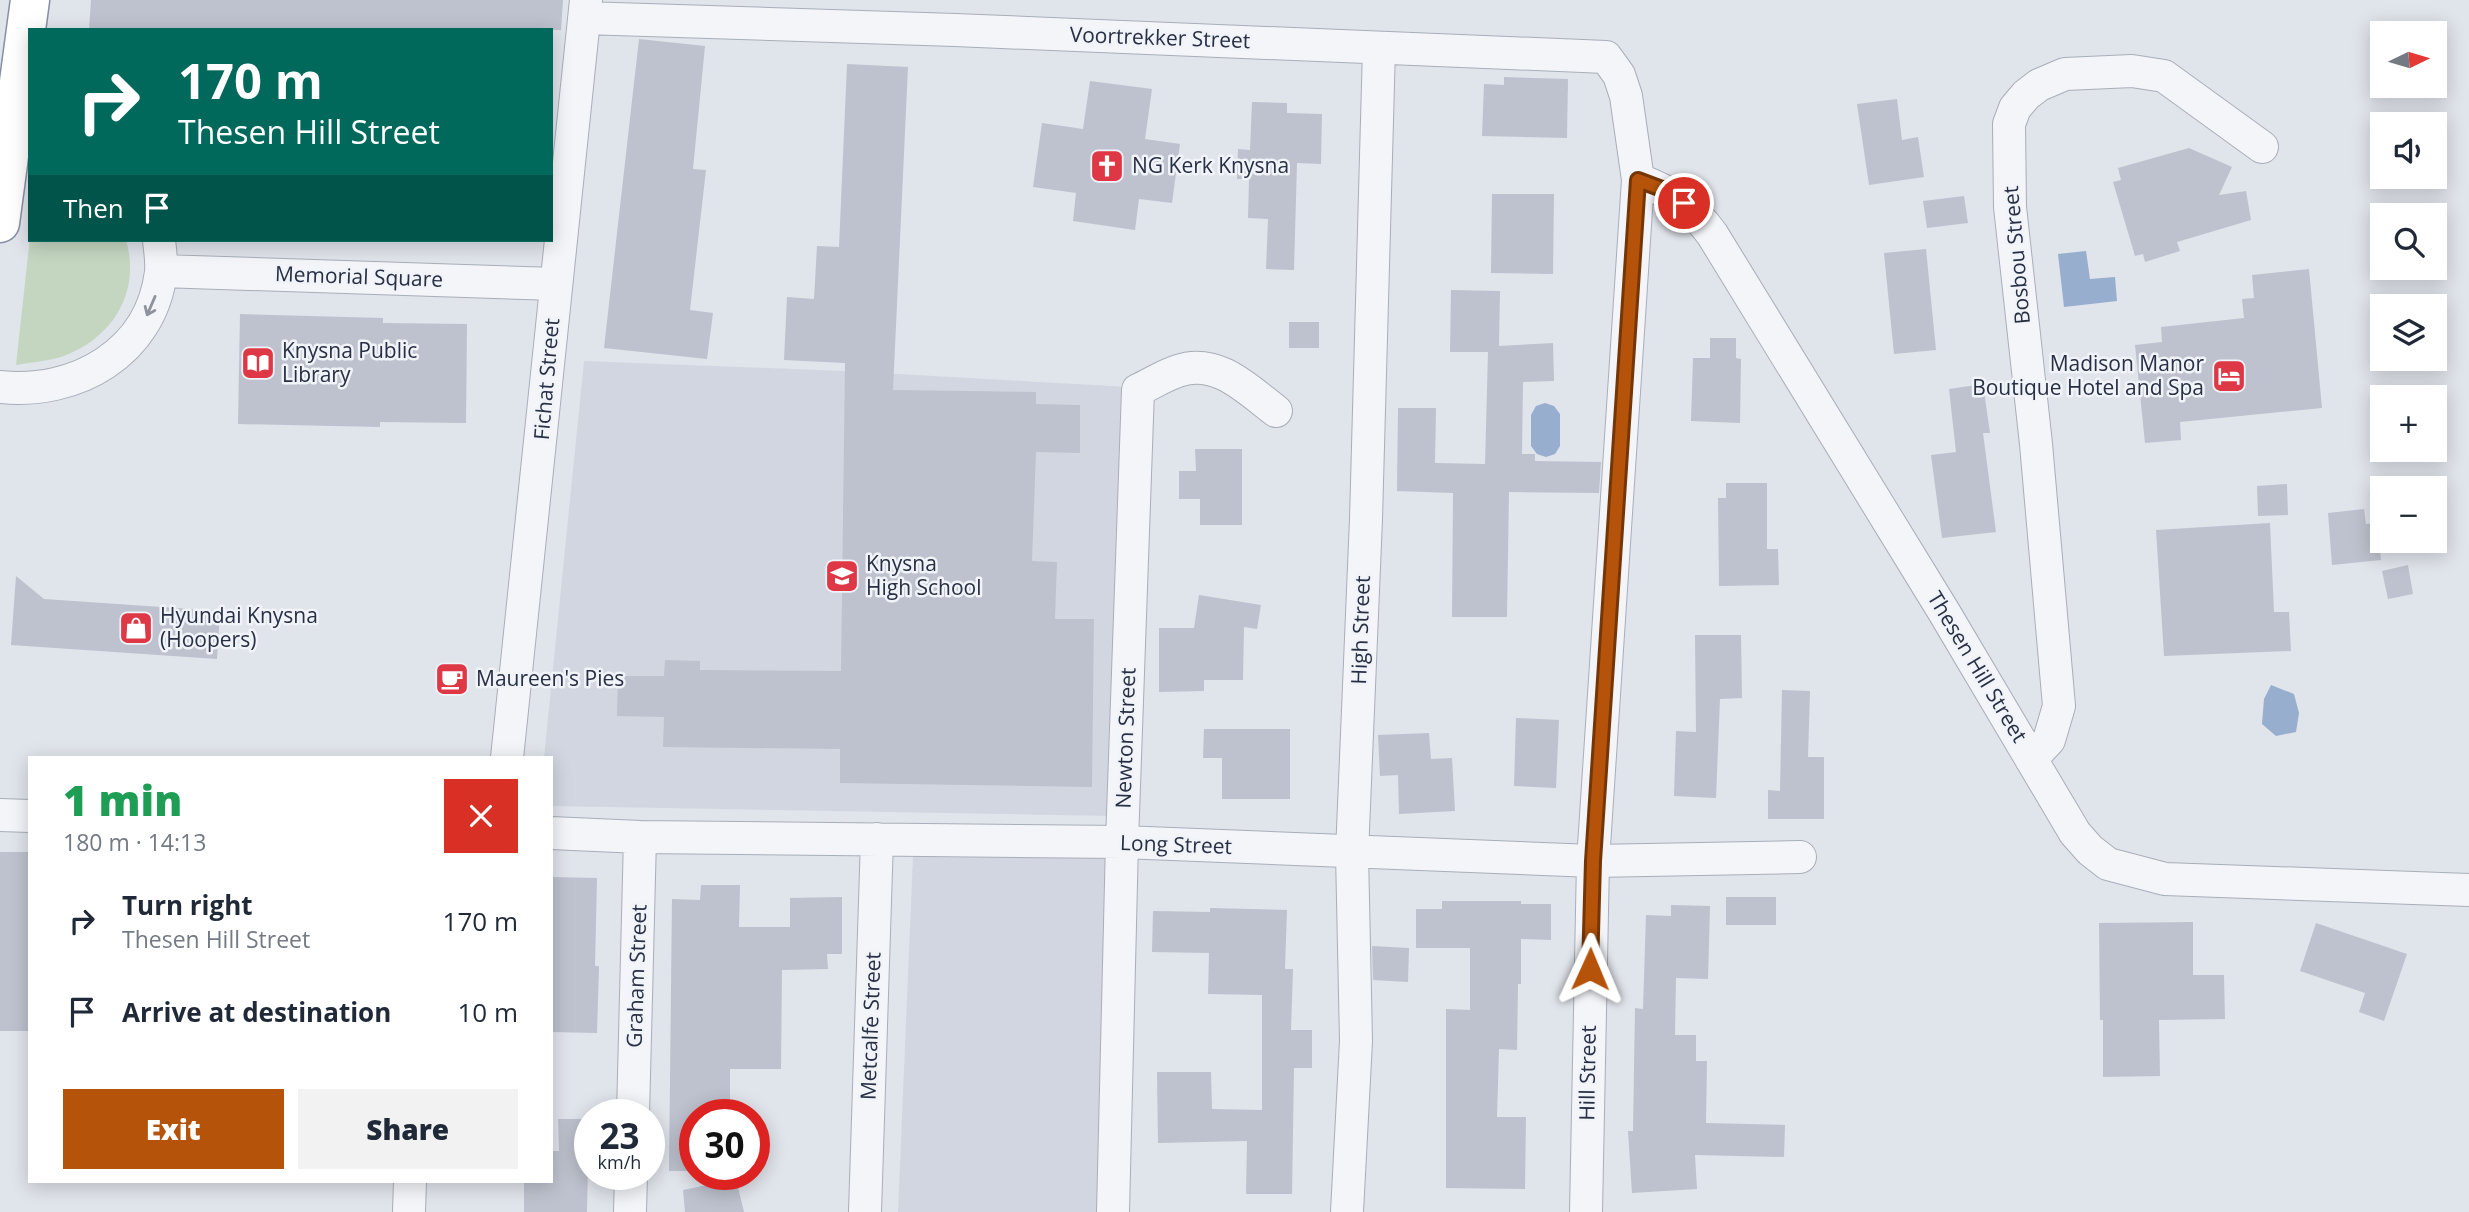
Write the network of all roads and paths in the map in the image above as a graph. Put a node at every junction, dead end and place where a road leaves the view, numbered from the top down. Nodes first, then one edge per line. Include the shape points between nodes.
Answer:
1 (30, 0) edge
2 (585, 9) edge
3 (28, 28) edge
4 (28, 32) edge
5 (1379, 48) junction
6 (22, 126) edge
7 (2262, 147) dead end
8 (1638, 180) junction
9 (0, 223) edge
10 (160, 255) edge
11 (556, 284) junction
12 (0, 387) edge
13 (1276, 411) dead end
14 (508, 756) edge
15 (2031, 759) junction
16 (0, 815) edge
17 (28, 816) edge
18 (553, 833) edge
19 (640, 837) junction
20 (877, 839) junction
21 (1122, 842) junction
22 (1352, 853) junction
23 (1800, 857) dead end
24 (1593, 861) junction
25 (2469, 890) edge
26 (633, 1099) edge
27 (410, 1183) edge
28 (631, 1190) edge
29 (410, 1212) edge
30 (630, 1212) edge
31 (866, 1212) edge
32 (1113, 1212) edge
33 (1348, 1212) edge
34 (1586, 1212) edge

1 - 3 highway
2 - 5 street, Voortrekker Street
2 - 11 street, Fichat Street
4 - 6 highway
5 - 8 street, Voortrekker Street via 1606,57 1626,96
5 - 22 street, High Street
6 - 9 highway
7 - 15 street, Bosbou Street via 2164,76 2132,71 2065,74 2039,85 2015,108 2009,124 2010,207 2059,706 2049,740
8 - 15 street, Thesen Hill Street via 1677,197 1713,234
8 - 24 street, Hill Street
10 - 11 street, Memorial Square
10 -> 12 street, Memorial Square via 153,305 135,336 110,361 79,378 45,386
11 - 14 street, Fichat Street
13 - 21 street, Newton Street via 1228,374 1216,371 1180,370 1138,390
15 - 25 street, Thesen Hill Street via 2090,850 2108,864 2132,872 2165,879
16 - 17 street
18 - 19 street, Long Street
19 - 20 street, Long Street
19 - 26 street, Graham Street
20 - 21 street, Long Street
20 - 31 street, Metcalfe Street
21 - 22 street, Long Street
21 - 32 street, Newton Street
22 - 24 street, Long Street
22 - 33 street, High Street via 1356,1041
23 - 24 street, Long Street
24 - 34 street, Hill Street
27 - 29 street
28 - 30 street

